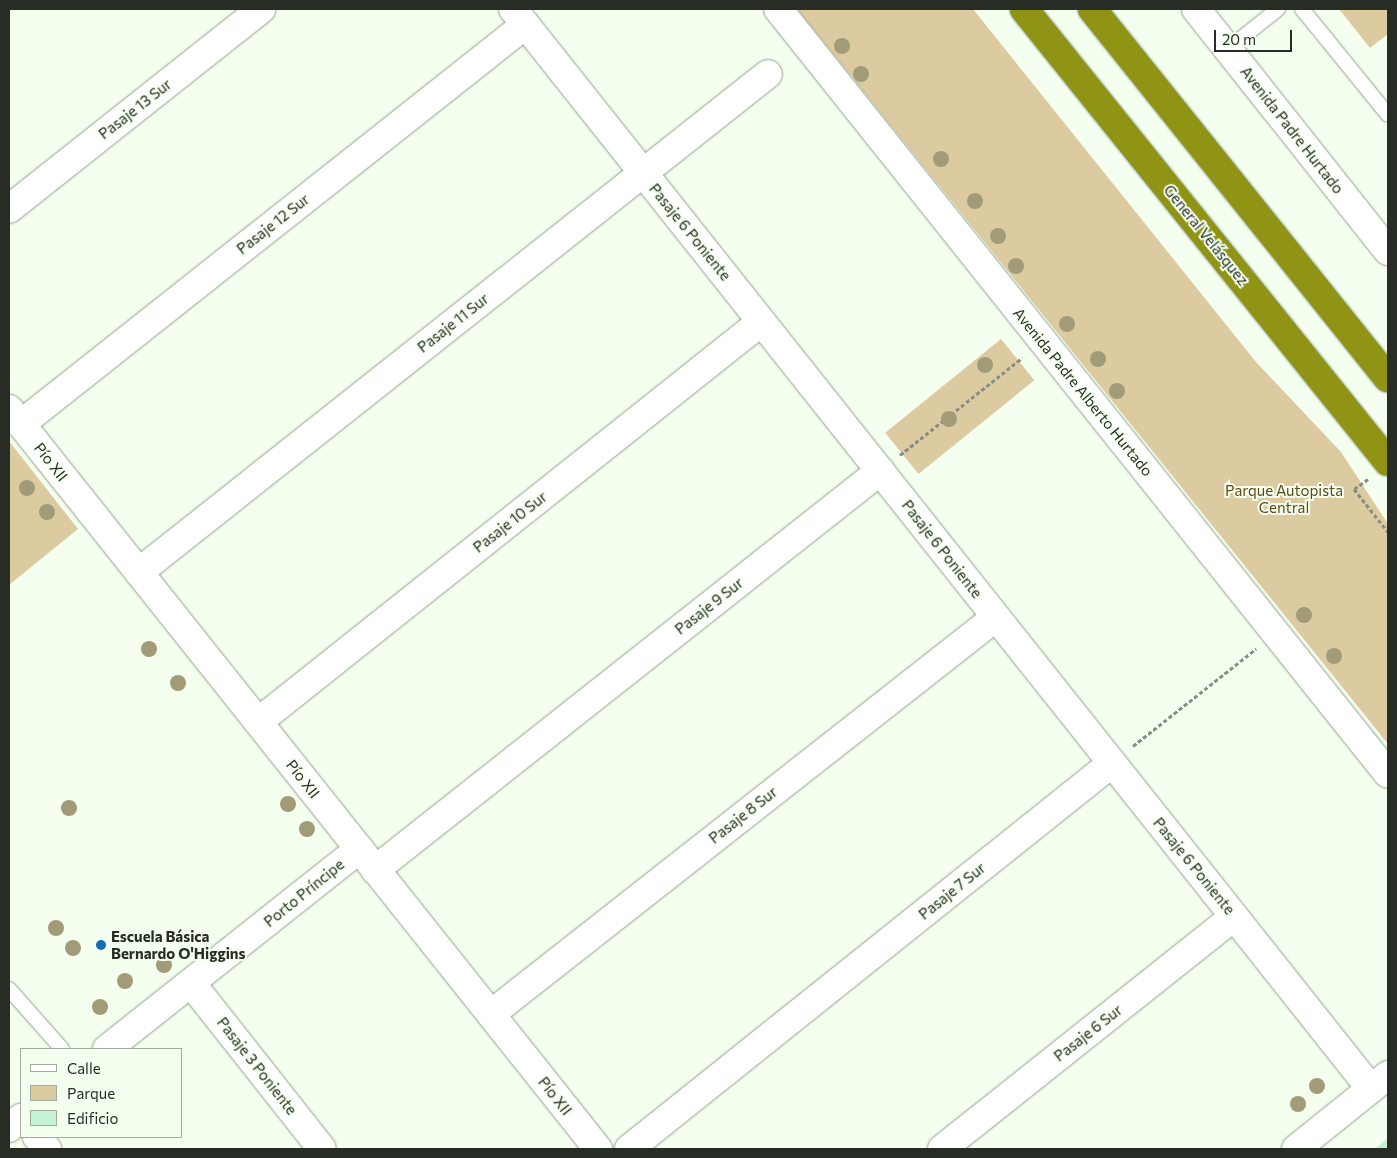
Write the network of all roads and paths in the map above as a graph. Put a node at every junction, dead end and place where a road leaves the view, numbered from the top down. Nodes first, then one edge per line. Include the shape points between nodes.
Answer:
1 (261, 9) edge
2 (778, 9) edge
3 (1024, 9) edge
4 (1092, 9) edge
5 (1196, 9) edge
6 (1278, 9) edge
7 (1302, 9) edge
8 (519, 17) edge
9 (1228, 49) junction
10 (768, 74) dead end
11 (1388, 115) edge
12 (643, 173) junction
13 (9, 209) edge
14 (1388, 251) edge
15 (762, 322) junction
16 (1042, 341) junction
17 (1388, 378) edge
18 (15, 416) edge
19 (1381, 468) edge
20 (880, 471) junction
21 (1388, 532) edge
22 (139, 572) junction
23 (996, 616) junction
24 (1276, 634) junction
25 (258, 722) junction
26 (1112, 763) junction
27 (1388, 774) edge
28 (367, 859) junction
29 (1234, 917) junction
30 (191, 983) junction
31 (9, 989) edge
32 (491, 1014) junction
33 (61, 1048) edge
34 (109, 1048) edge
35 (1380, 1082) edge
36 (20, 1119) edge
37 (9, 1128) edge
38 (38, 1138) edge
39 (47, 1149) edge
40 (322, 1149) edge
41 (598, 1149) edge
42 (628, 1149) edge
43 (942, 1149) edge
44 (1296, 1149) edge

1 - 13 street, Pasaje 13 Sur
2 - 16 street, Avenida Padre Alberto Hurtado
3 - 19 highway, General Velásquez
4 - 17 highway
5 - 9 street, Avenida Padre Hurtado
6 - 9 lane
7 - 11 lane
8 - 12 street, Pasaje 6 Poniente
8 - 18 street, Pasaje 12 Sur
9 - 14 street, Avenida Padre Hurtado
10 - 12 street, Pasaje 11 Sur
12 - 15 street, Pasaje 6 Poniente
12 - 22 street, Pasaje 11 Sur
15 - 20 street, Pasaje 6 Poniente
15 - 25 street, Pasaje 10 Sur
16 - 20 path
16 - 24 street, Avenida Padre Alberto Hurtado
18 - 22 street, Pío XII
19 - 21 path via 1354,490
20 - 23 street, Pasaje 6 Poniente
20 - 28 street, Pasaje 9 Sur
22 - 25 street, Pío XII
23 - 26 street, Pasaje 6 Poniente
23 - 32 street, Pasaje 8 Sur
24 - 26 path
24 - 27 street, Avenida Padre Alberto Hurtado
25 - 28 street, Pío XII
26 - 29 street, Pasaje 6 Poniente
26 - 42 street, Pasaje 7 Sur
28 - 30 street, Porto Príncipe
28 - 32 street, Pío XII
29 - 35 street, Pasaje 6 Poniente
29 - 43 street, Pasaje 6 Sur
30 - 34 street, Porto Príncipe
30 - 40 street, Pasaje 3 Poniente
31 - 33 lane
32 - 41 street, Pío XII
35 - 44 street
36 - 37 street
38 - 39 street

